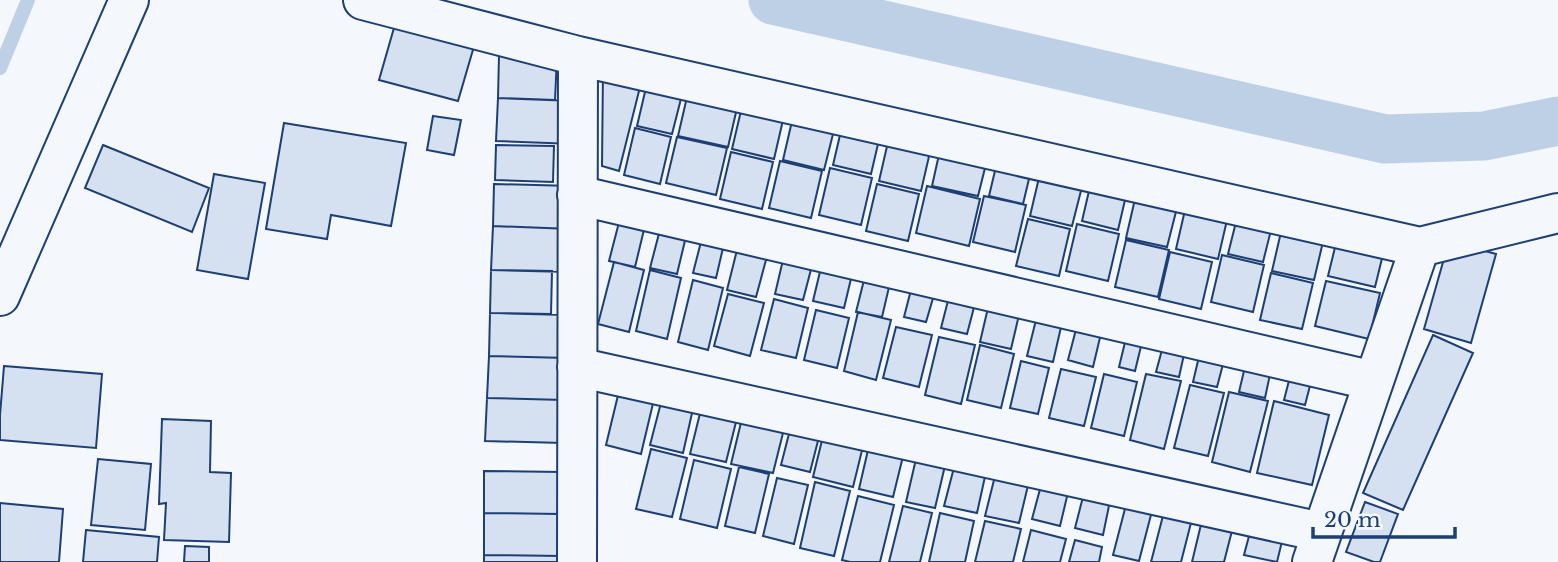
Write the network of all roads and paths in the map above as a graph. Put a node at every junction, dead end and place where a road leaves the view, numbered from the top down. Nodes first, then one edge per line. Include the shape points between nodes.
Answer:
1 (129, 0) edge
2 (363, 0) edge
3 (578, 56) junction
4 (577, 195) junction
5 (1558, 213) edge
6 (1420, 247) junction
7 (0, 296) edge
8 (577, 367) junction
9 (1374, 381) junction
10 (1317, 547) edge
11 (578, 562) edge

1 - 7 street
2 - 3 street
3 - 4 street
3 - 6 street
4 - 8 street
4 - 9 street
5 - 6 street
6 - 9 street
8 - 10 street
8 - 11 street
9 - 10 street

